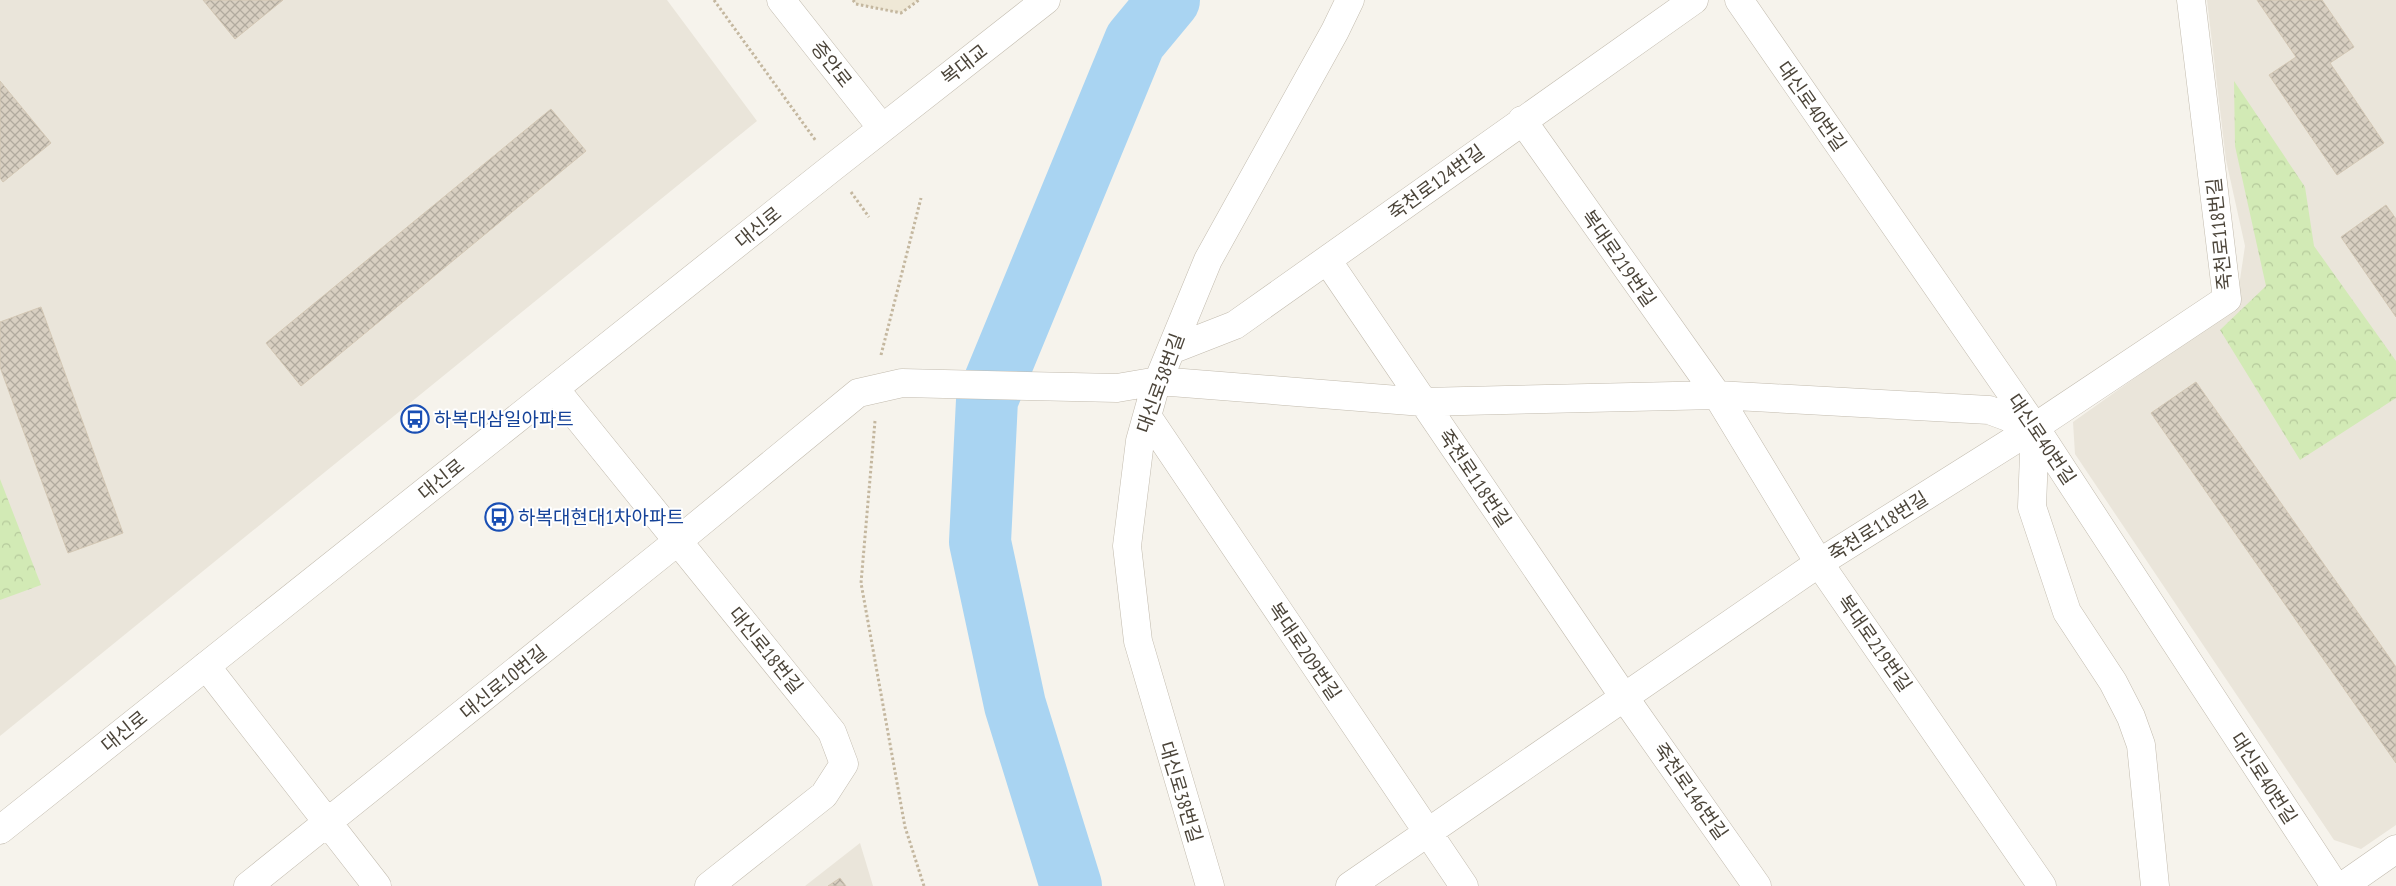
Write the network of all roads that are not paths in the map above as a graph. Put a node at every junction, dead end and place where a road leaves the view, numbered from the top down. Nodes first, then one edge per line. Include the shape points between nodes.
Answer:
1 (781, 0) edge
2 (1046, 0) edge
3 (1350, 0) edge
4 (1694, 0) edge
5 (1739, 0) edge
6 (2191, 0) edge
7 (1522, 120) junction
8 (882, 128) junction
9 (1326, 260) junction
10 (1171, 350) junction
11 (1158, 381) junction
12 (555, 389) junction
13 (1717, 395) junction
14 (1424, 402) junction
15 (1146, 416) junction
16 (2035, 427) junction
17 (678, 541) junction
18 (1819, 563) junction
19 (206, 666) junction
20 (1624, 697) junction
21 (328, 823) junction
22 (0, 830) edge
23 (1427, 832) junction
24 (2396, 849) edge
25 (248, 886) edge
26 (376, 886) edge
27 (709, 886) edge
28 (1210, 886) edge
29 (1350, 886) edge
30 (1464, 886) edge
31 (1757, 886) edge
32 (2042, 886) edge
33 (2156, 886) edge
34 (2335, 886) edge
35 (2343, 886) edge

1 - 8 street, 증안로
2 - 8 street, 복대교
3 - 10 street, 대신로38번길 via 1208,260
4 - 7 street, 죽천로124번길
5 - 16 street, 대신로40번길
6 - 16 street, 죽천로118번길 via 2227,299
7 - 9 street, 죽천로124번길
7 - 13 street, 복대로219번길
8 - 12 street, 대신로
9 - 10 street, 죽천로124번길 via 1235,325
9 - 14 street, 죽천로118번길
10 - 11 street, 대신로38번길
11 - 14 street
11 - 15 street, 대신로38번길
11 - 17 street via 1117,388 890,386 858,393
12 - 17 street, 대신로18번길
12 - 19 street, 대신로
13 - 14 street
13 - 16 street via 1989,410
13 - 18 street, 복대로219번길
14 - 20 street, 죽천로118번길
15 - 23 street, 복대로209번길
15 - 28 street, 대신로38번길 via 1127,546 1138,641
16 - 18 street, 죽천로118번길
16 - 33 street via 2032,507 2067,612 2113,682 2141,745
16 - 34 street, 대신로40번길
17 - 21 street, 대신로10번길
17 - 27 street, 대신로18번길 via 832,732 844,764 824,795
18 - 20 street, 죽천로118번길
18 - 32 street, 복대로219번길
19 - 21 street
19 - 22 street, 대신로
20 - 23 street, 죽천로118번길
20 - 31 street, 죽천로146번길
21 - 25 street, 대신로10번길
21 - 26 street
23 - 29 street, 죽천로118번길
23 - 30 street, 복대로209번길
24 - 35 street

